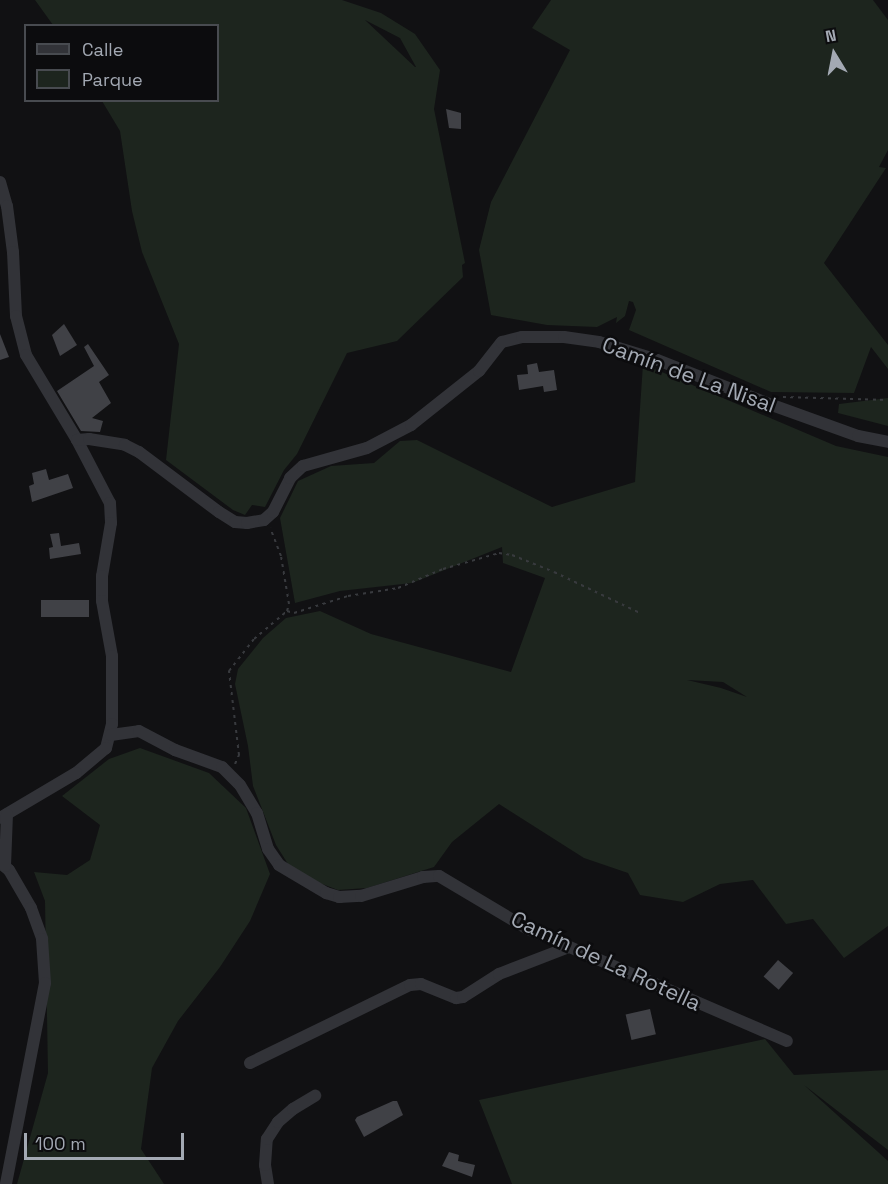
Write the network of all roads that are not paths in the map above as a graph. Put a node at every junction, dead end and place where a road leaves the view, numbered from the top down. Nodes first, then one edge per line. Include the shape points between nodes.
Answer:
1 (0, 182) edge
2 (77, 440) junction
3 (888, 442) edge
4 (111, 735) junction
5 (3, 816) edge
6 (2, 865) edge
7 (568, 946) junction
8 (787, 1041) dead end
9 (250, 1063) dead end
10 (315, 1096) dead end
11 (6, 1184) edge
12 (267, 1184) edge

1 - 2 street via 13,252 16,316 26,355
2 - 3 street, Camín de La Nisal via 125,445 236,522 264,520 273,512 290,478 303,466 390,438 479,371 502,342 512,338 564,337 599,342 656,359 858,436
2 - 4 street via 105,490 111,513 102,593 112,656
4 - 5 street via 106,748 76,773
4 - 7 street, Camín de La Rotella via 139,731 175,750 222,767 257,813 272,856 292,875 326,893 349,897 439,876 528,929
5 - 6 street
6 - 11 street via 32,908 42,939 45,984
7 - 8 street, Camín de La Rotella
7 - 9 street via 499,974 463,997 456,998 421,984 411,985
10 - 12 street via 278,1122 267,1139

